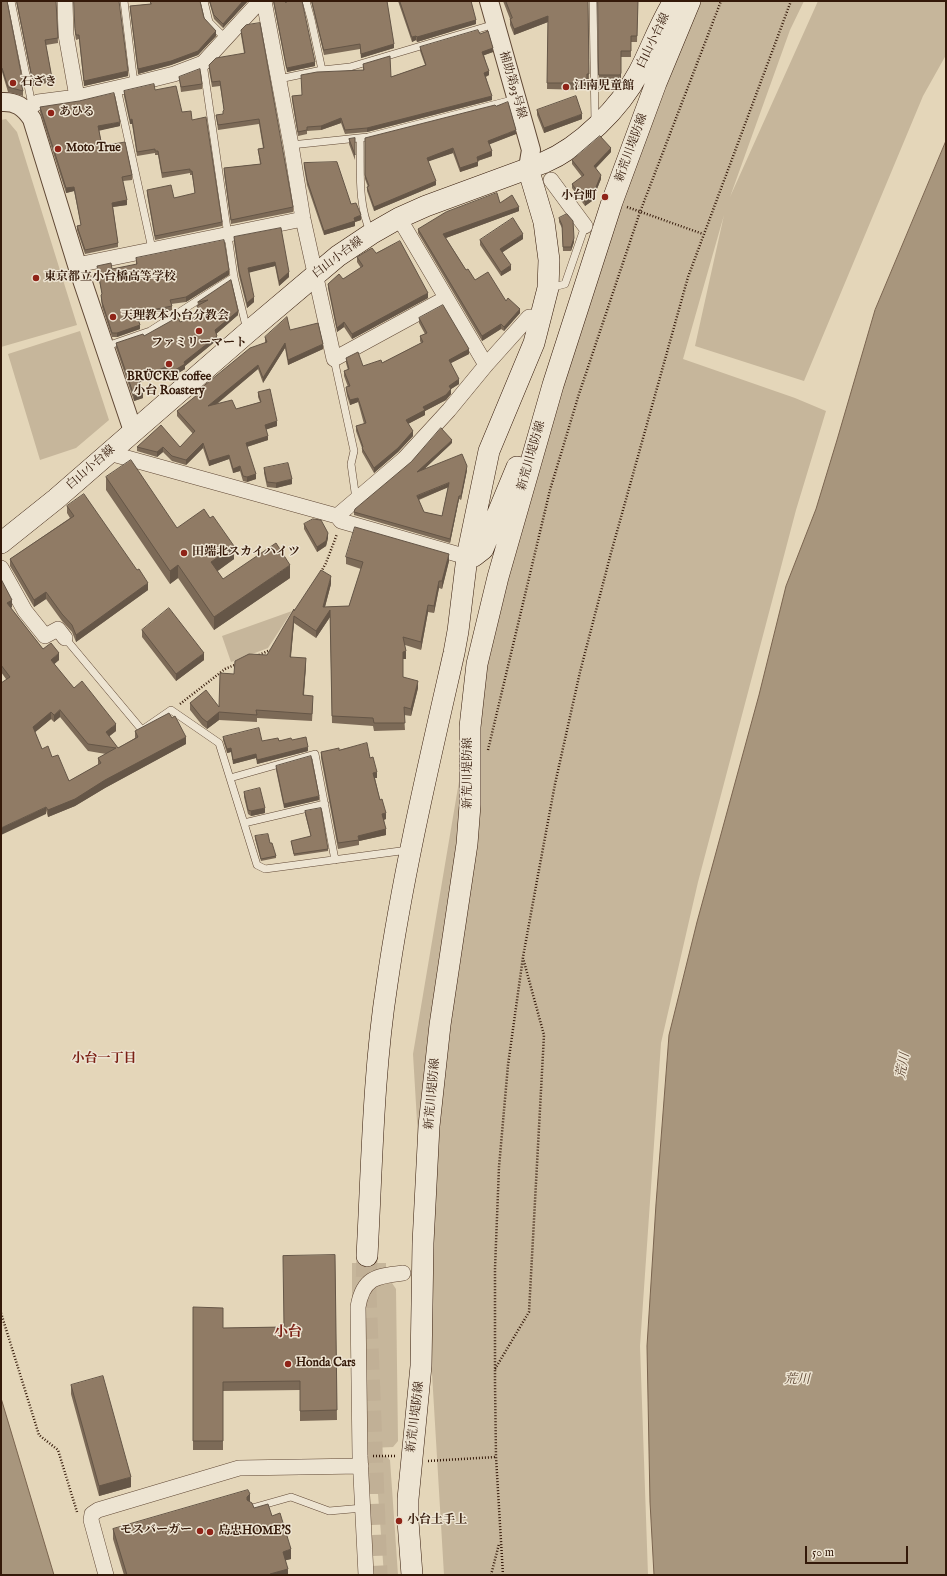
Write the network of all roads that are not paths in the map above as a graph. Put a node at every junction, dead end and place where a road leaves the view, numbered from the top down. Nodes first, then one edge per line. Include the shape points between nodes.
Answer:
1 (11, 1) edge
2 (65, 1) edge
3 (124, 1) edge
4 (204, 1) edge
5 (260, 1) edge
6 (264, 1) edge
7 (306, 1) edge
8 (489, 1) edge
9 (593, 1) edge
10 (674, 1) edge
11 (690, 1) edge
12 (495, 24) junction
13 (225, 38) junction
14 (203, 63) junction
15 (322, 70) junction
16 (279, 79) junction
17 (134, 84) junction
18 (117, 88) junction
19 (77, 97) junction
20 (516, 99) junction
21 (1, 102) edge
22 (29, 107) junction
23 (595, 128) junction
24 (360, 138) junction
25 (291, 145) junction
26 (528, 168) junction
27 (551, 180) dead end
28 (564, 198) junction
29 (540, 205) junction
30 (303, 218) junction
31 (399, 218) junction
32 (585, 226) joint
33 (228, 234) junction
34 (371, 234) junction
35 (152, 249) junction
36 (77, 265) junction
37 (315, 275) junction
38 (234, 277) junction
39 (548, 288) junction
40 (446, 298) junction
41 (541, 318) junction
42 (248, 332) junction
43 (104, 347) junction
44 (334, 359) junction
45 (486, 365) junction
46 (543, 417) junction
47 (133, 432) junction
48 (109, 453) junction
49 (356, 498) junction
50 (339, 518) junction
51 (1, 543) edge
52 (467, 557) junction
53 (1, 568) edge
54 (65, 638) joint
55 (230, 778) junction
56 (325, 804) junction
57 (244, 822) junction
58 (411, 850) junction
59 (335, 860) junction
60 (367, 1256) tunnel mouth
61 (403, 1273) dead end
62 (361, 1461) junction
63 (252, 1508) edge
64 (363, 1508) junction
65 (106, 1575) edge
66 (366, 1575) edge
67 (412, 1575) edge

1 - 22 lane
2 - 19 street via 66,35
3 - 17 lane
4 - 13 lane via 209,22
5 - 13 street
6 - 16 street
7 - 15 lane
8 - 12 street, 補助第93号線
9 - 23 lane
10 - 23 main road, 白山小台線 via 628,90
11 - 46 main road, 新荒川堤防線 via 656,83 612,202
12 - 15 lane via 350,67
12 - 20 street, 補助第93号線
13 - 14 street
14 - 17 street via 174,74
14 - 33 lane
15 - 16 lane
16 - 25 street
17 - 18 street
18 - 19 street
18 - 35 lane
19 - 22 street via 38,102
20 - 24 lane
20 - 26 street, 補助第93号線 via 532,150
21 - 22 street
22 - 36 street
23 - 26 main road, 白山小台線 via 557,157
24 - 25 lane
24 - 34 lane via 362,205
25 - 30 street
26 - 29 main road
26 - 31 main road, 白山小台線
27 - 28 street
28 - 29 street
28 - 32 street
29 - 39 main road via 549,260
30 - 33 street
30 - 37 street
31 - 34 main road, 白山小台線
31 - 40 street
32 - 39 lane via 565,284
33 - 35 street
33 - 38 lane
34 - 37 main road, 白山小台線
35 - 36 street
36 - 43 street
37 - 42 main road, 白山小台線
37 - 44 street
38 - 42 lane
38 - 43 lane via 150,331
39 - 41 main road
40 - 44 street
40 - 45 street
41 - 45 street via 529,317
41 - 52 main road via 534,343 488,451
42 - 47 main road, 白山小台線
43 - 47 street
44 - 49 lane via 354,451 351,464
45 - 49 street via 449,410 404,458
46 - 52 main road via 524,451 483,549 474,556
46 - 67 main road, 新荒川堤防線 via 481,644 472,698 467,844 440,1025 429,1126 417,1458 408,1521
47 - 48 main road, 白山小台線
48 - 50 street
48 - 51 main road, 白山小台線 via 27,524
49 - 50 street
50 - 52 street
52 - 58 main road via 458,631
53 - 54 street via 25,611 45,636 58,629
54 - 55 lane via 142,730 172,710 219,743
55 - 56 lane via 315,754
55 - 57 lane
56 - 57 lane
56 - 59 lane
57 - 59 lane via 257,865 265,869
58 - 59 lane
58 - 60 main road via 387,984 376,1076
61 - 62 street via 370,1281 360,1298 358,1307
62 - 64 street
62 - 65 street via 238,1468 98,1510 92,1514 91,1520
63 - 64 lane via 291,1497 329,1510
64 - 66 street

